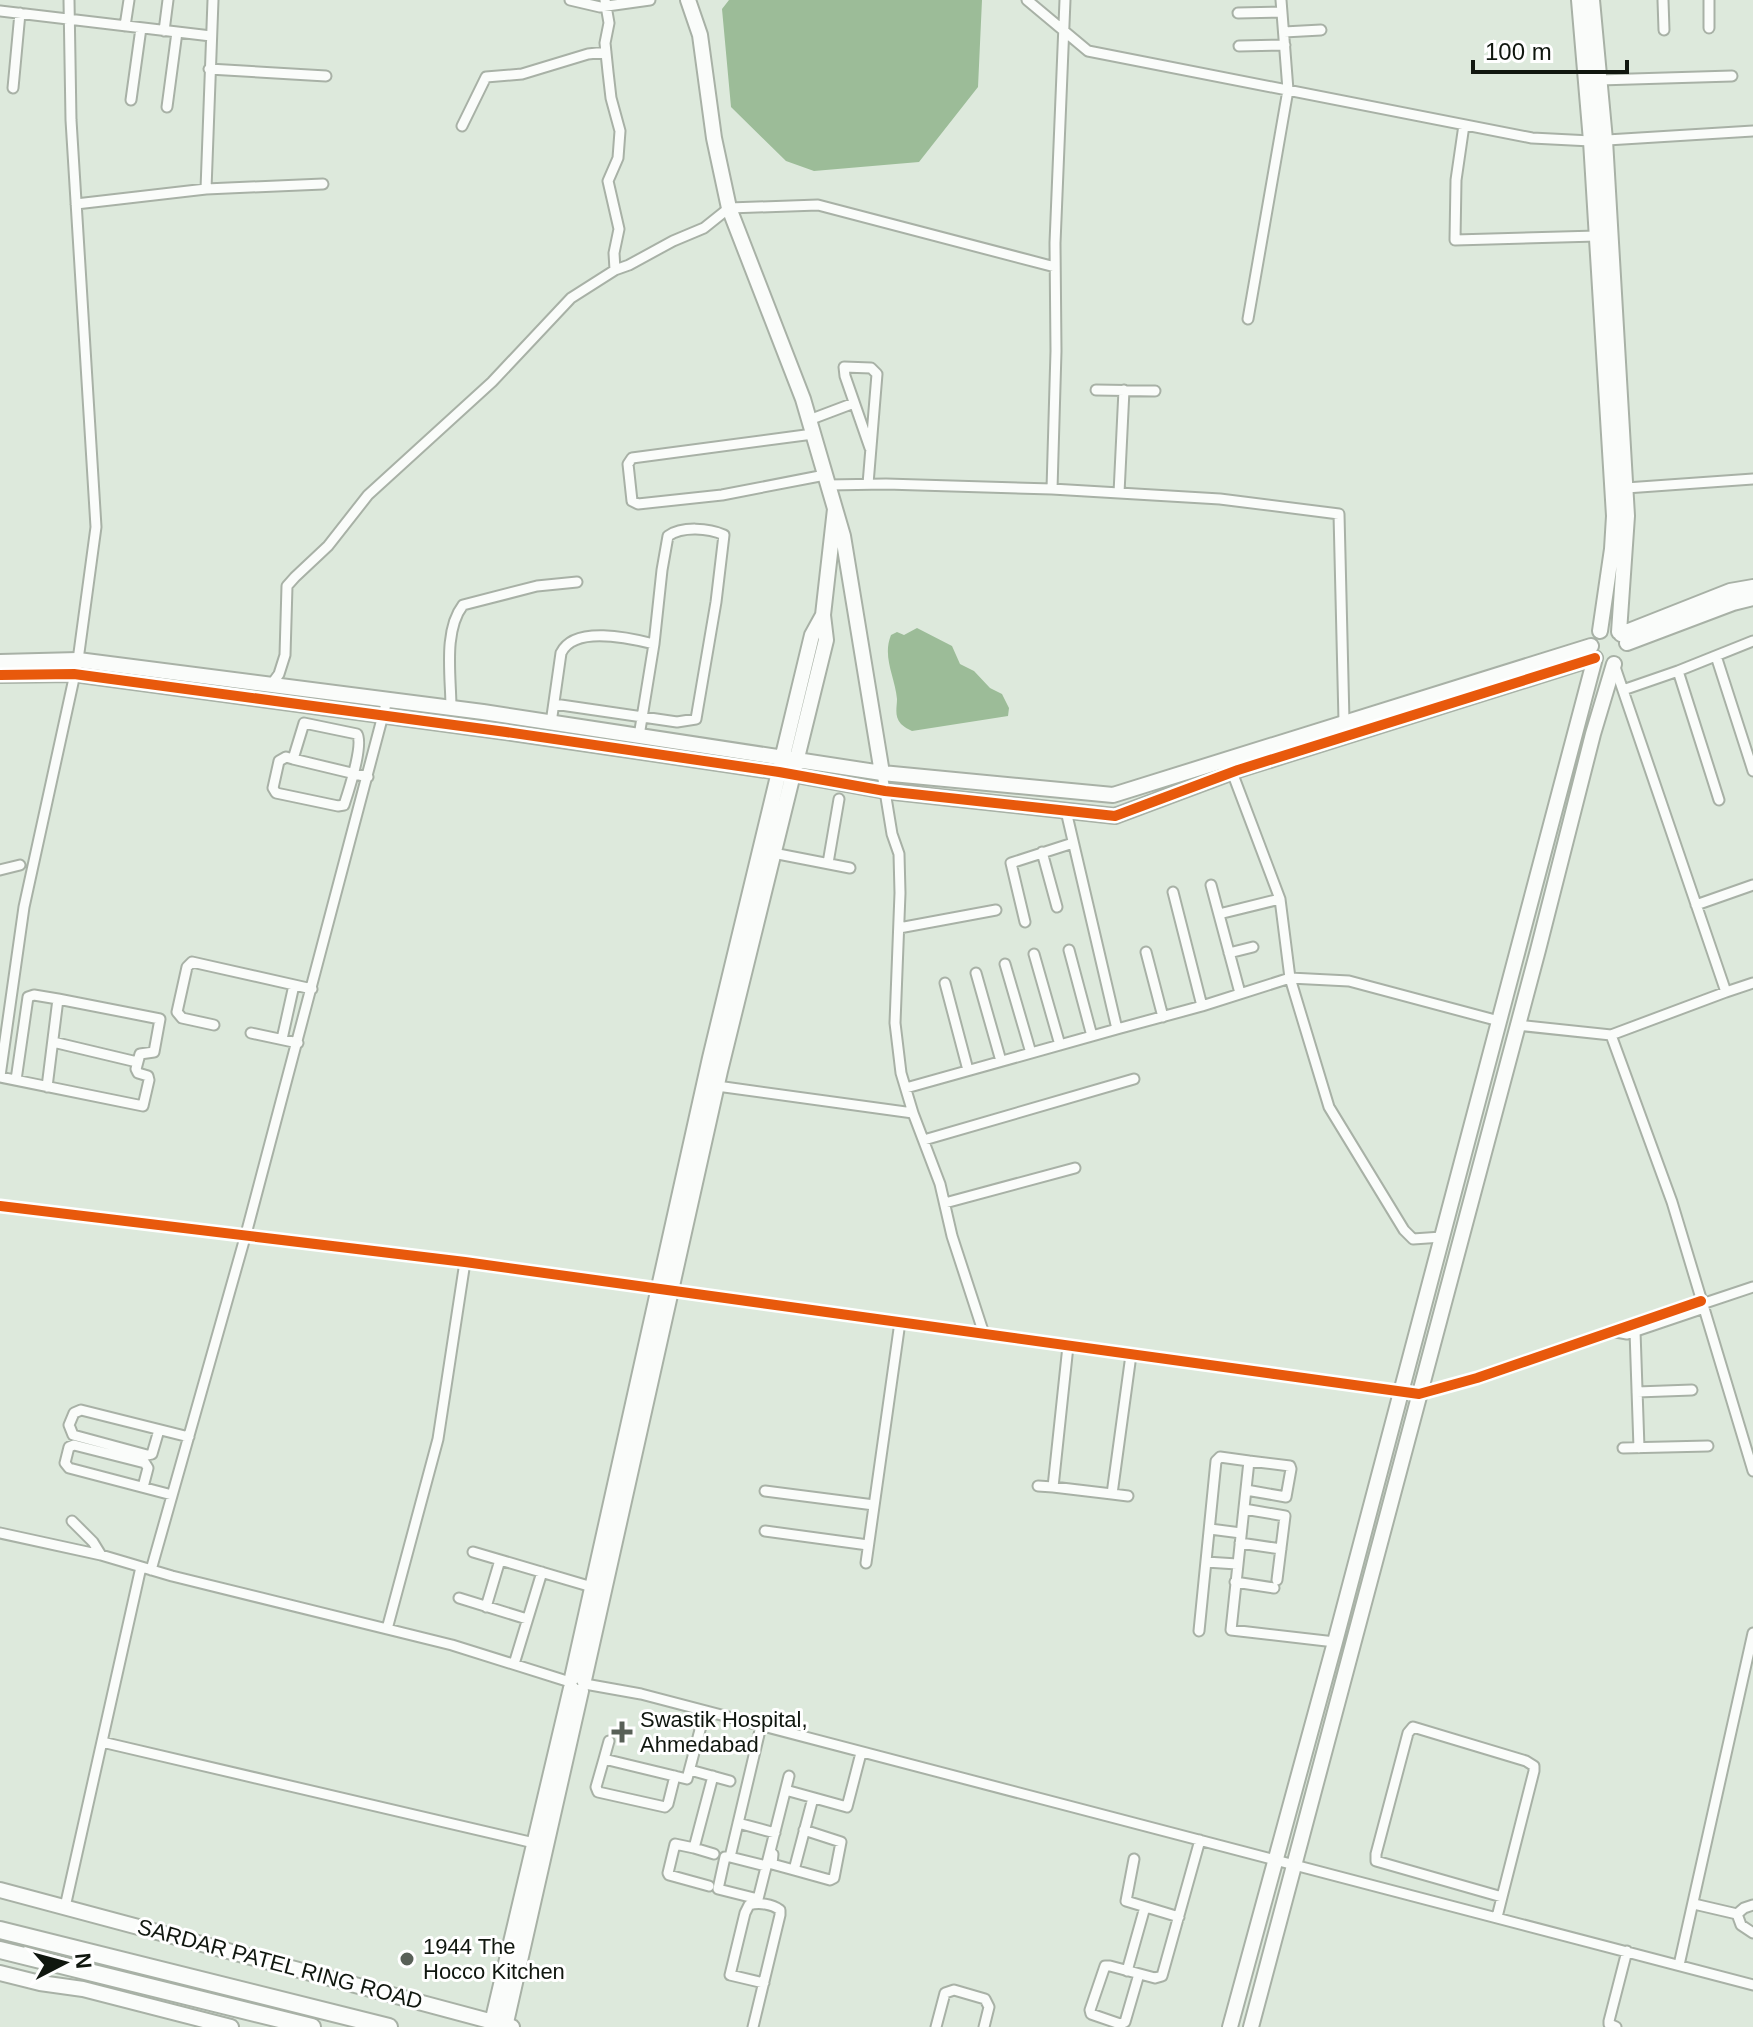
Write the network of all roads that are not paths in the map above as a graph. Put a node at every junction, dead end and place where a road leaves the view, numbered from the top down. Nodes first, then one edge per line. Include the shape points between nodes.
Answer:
1 (16, 0) edge
2 (69, 0) edge
3 (129, 0) edge
4 (168, 0) edge
5 (213, 0) edge
6 (570, 0) edge
7 (650, 0) edge
8 (688, 0) edge
9 (1027, 0) edge
10 (1065, 0) edge
11 (1281, 0) edge
12 (1579, 0) edge
13 (1592, 0) edge
14 (1663, 0) edge
15 (1709, 0) edge
16 (605, 3) edge
17 (0, 11) edge
18 (1282, 12) junction
19 (18, 13) junction
20 (1238, 13) dead end
21 (70, 19) junction
22 (125, 26) junction
23 (141, 28) junction
24 (1709, 28) dead end
25 (1321, 30) dead end
26 (1664, 30) dead end
27 (164, 31) junction
28 (177, 32) junction
29 (1284, 32) junction
30 (1066, 33) junction
31 (211, 36) junction
32 (1285, 45) junction
33 (1239, 46) dead end
34 (606, 52) junction
35 (209, 69) junction
36 (326, 76) dead end
37 (1732, 76) dead end
38 (1599, 80) junction
39 (13, 88) dead end
40 (1288, 90) junction
41 (131, 100) dead end
42 (167, 107) dead end
43 (1464, 125) junction
44 (462, 126) dead end
45 (1753, 131) edge
46 (1598, 140) junction
47 (323, 184) dead end
48 (206, 189) junction
49 (76, 204) junction
50 (729, 208) junction
51 (1597, 236) junction
52 (1055, 267) junction
53 (615, 270) junction
54 (1248, 319) dead end
55 (1096, 390) dead end
56 (1124, 390) junction
57 (1155, 391) dead end
58 (854, 403) junction
59 (811, 427) junction
60 (870, 448) junction
61 (1753, 479) edge
62 (826, 480) junction
63 (868, 484) junction
64 (1626, 488) junction
65 (1052, 489) junction
66 (1119, 493) junction
67 (835, 509) junction
68 (577, 582) dead end
69 (1753, 587) edge
70 (1753, 598) edge
71 (1600, 631) junction
72 (1622, 636) junction
73 (1753, 641) edge
74 (654, 644) junction
75 (1593, 652) junction
76 (1716, 656) junction
77 (0, 662) edge
78 (1614, 664) junction
79 (76, 667) junction
80 (1678, 671) junction
81 (0, 675) edge
82 (271, 685) junction
83 (1623, 690) junction
84 (387, 700) junction
85 (554, 704) junction
86 (451, 708) junction
87 (383, 716) junction
88 (643, 717) junction
89 (1344, 721) junction
90 (551, 723) junction
91 (639, 736) junction
92 (293, 759) junction
93 (787, 767) junction
94 (1753, 771) edge
95 (1232, 772) junction
96 (353, 773) junction
97 (882, 773) junction
98 (368, 777) junction
99 (885, 791) junction
100 (839, 799) dead end
101 (1719, 800) dead end
102 (1066, 811) junction
103 (1073, 843) junction
104 (1042, 852) junction
105 (773, 853) junction
106 (828, 863) junction
107 (20, 865) dead end
108 (850, 868) dead end
109 (0, 870) edge
110 (1211, 885) dead end
111 (1753, 885) edge
112 (1173, 892) dead end
113 (1280, 899) junction
114 (1696, 905) junction
115 (1057, 907) dead end
116 (996, 910) dead end
117 (1219, 914) junction
118 (1025, 922) dead end
119 (899, 928) junction
120 (1253, 947) dead end
121 (1069, 950) dead end
122 (1146, 952) dead end
123 (1229, 953) junction
124 (1034, 954) dead end
125 (1005, 964) dead end
126 (976, 973) dead end
127 (1290, 978) junction
128 (945, 983) dead end
129 (1753, 983) edge
130 (294, 985) junction
131 (312, 989) junction
132 (1726, 992) junction
133 (1240, 993) junction
134 (58, 999) junction
135 (1202, 1006) junction
136 (1163, 1017) junction
137 (1499, 1021) junction
138 (214, 1025) dead end
139 (1516, 1025) junction
140 (1117, 1029) junction
141 (251, 1033) dead end
142 (1611, 1035) junction
143 (1092, 1036) junction
144 (282, 1039) junction
145 (53, 1042) junction
146 (298, 1043) junction
147 (1060, 1045) junction
148 (1031, 1053) junction
149 (1001, 1061) junction
150 (137, 1062) junction
151 (968, 1070) junction
152 (0, 1076) edge
153 (1134, 1079) dead end
154 (16, 1080) junction
155 (717, 1086) junction
156 (47, 1087) junction
157 (906, 1088) junction
158 (913, 1113) junction
159 (924, 1140) junction
160 (1075, 1168) dead end
161 (945, 1203) junction
162 (0, 1206) edge
163 (246, 1234) junction
164 (1442, 1237) junction
165 (465, 1262) junction
166 (1753, 1287) edge
167 (664, 1290) junction
168 (1703, 1304) junction
169 (900, 1322) junction
170 (1635, 1331) junction
171 (1616, 1332) junction
172 (984, 1334) junction
173 (1068, 1346) junction
174 (1131, 1355) junction
175 (1692, 1390) dead end
176 (1401, 1392) junction
177 (1637, 1392) junction
178 (1419, 1394) junction
179 (159, 1430) junction
180 (189, 1437) junction
181 (1708, 1446) dead end
182 (1623, 1448) dead end
183 (1639, 1448) junction
184 (1249, 1461) junction
185 (1753, 1471) edge
186 (1038, 1486) dead end
187 (143, 1487) junction
188 (1053, 1487) junction
189 (1246, 1490) junction
190 (765, 1491) dead end
191 (1112, 1494) junction
192 (172, 1495) junction
193 (1128, 1496) dead end
194 (874, 1505) junction
195 (1244, 1509) junction
196 (72, 1521) dead end
197 (1210, 1529) junction
198 (765, 1531) dead end
199 (0, 1533) edge
200 (1240, 1538) junction
201 (868, 1545) junction
202 (1281, 1549) junction
203 (473, 1552) dead end
204 (101, 1555) junction
205 (500, 1560) junction
206 (1206, 1562) junction
207 (866, 1563) dead end
208 (1237, 1564) junction
209 (146, 1568) junction
210 (542, 1572) junction
211 (1235, 1582) junction
212 (592, 1587) junction
213 (459, 1598) dead end
214 (486, 1607) junction
215 (527, 1619) junction
216 (387, 1629) junction
217 (1199, 1631) dead end
218 (1753, 1633) edge
219 (1335, 1642) junction
220 (514, 1664) junction
221 (577, 1684) junction
222 (705, 1711) junction
223 (761, 1726) junction
224 (609, 1741) dead end
225 (102, 1742) junction
226 (861, 1753) junction
227 (604, 1759) junction
228 (690, 1770) junction
229 (675, 1776) junction
230 (713, 1776) junction
231 (730, 1781) dead end
232 (789, 1791) junction
233 (813, 1798) junction
234 (738, 1823) junction
235 (804, 1830) junction
236 (775, 1833) junction
237 (1200, 1840) junction
238 (534, 1843) junction
239 (694, 1848) junction
240 (714, 1854) dead end
241 (730, 1857) junction
242 (1134, 1859) dead end
243 (1275, 1859) junction
244 (1295, 1865) junction
245 (766, 1866) junction
246 (794, 1870) junction
247 (1420, 1875) junction
248 (1442, 1881) junction
249 (709, 1886) dead end
250 (0, 1890) edge
251 (1414, 1896) junction
252 (1502, 1897) junction
253 (1437, 1902) junction
254 (1694, 1904) junction
255 (1753, 1905) edge
256 (65, 1907) junction
257 (1145, 1907) junction
258 (1737, 1914) junction
259 (1179, 1917) junction
260 (1497, 1917) junction
261 (0, 1930) edge
262 (1753, 1933) edge
263 (0, 1950) edge
264 (1627, 1951) junction
265 (1679, 1965) junction
266 (1127, 1971) junction
267 (0, 1973) edge
268 (1139, 1974) junction
269 (764, 1983) junction
270 (1753, 1985) edge
271 (501, 2025) edge
272 (231, 2027) edge
273 (312, 2027) edge
274 (389, 2027) edge
275 (753, 2027) edge
276 (936, 2027) edge
277 (984, 2027) edge
278 (1230, 2027) edge
279 (1251, 2027) edge
280 (1616, 2027) edge

1 - 19 street
2 - 21 street
3 - 22 street
4 - 27 street
5 - 31 street
6 - 16 street
7 - 16 street
8 - 50 street via 700,35
9 - 30 street
10 - 30 street
11 - 18 street
12 - 46 street
13 - 38 street
14 - 26 street
15 - 24 street
16 - 34 street
17 - 19 street
18 - 20 street
18 - 29 street
19 - 21 street
19 - 39 street
21 - 22 street
21 - 49 street
22 - 23 street
23 - 27 street
23 - 41 street
25 - 29 street
27 - 28 street
28 - 31 street
28 - 42 street
29 - 32 street
30 - 40 street via 1088,51
30 - 52 street
31 - 35 street
32 - 33 street
32 - 40 street
34 - 44 street via 522,74 486,77
34 - 53 street via 620,131 618,158 608,181 619,229
35 - 36 street
35 - 48 street
37 - 38 street
38 - 46 street
40 - 43 street
40 - 54 street
43 - 46 street via 1532,138
43 - 51 street via 1455,240
45 - 46 street
46 - 51 street
46 - 64 street
47 - 48 street
48 - 49 street
49 - 79 street via 96,527
50 - 52 street via 818,205
50 - 53 street via 704,228
50 - 59 street
51 - 71 street via 1614,516
52 - 65 street
53 - 82 street via 571,298 492,382 368,495 328,546 287,586 285,655
55 - 56 street
56 - 57 street
56 - 66 street
58 - 59 street
58 - 60 street
58 - 60 street via 844,367 875,369
59 - 62 street
59 - 62 street via 632,458 632,501
60 - 63 street
61 - 64 street
62 - 63 street
62 - 67 street
63 - 65 street
64 - 72 street
65 - 66 street
66 - 89 street via 1339,514
67 - 93 street via 823,615 826,640
67 - 97 street
68 - 86 street via 463,605 456,614 451,644
69 - 72 street via 1730,591
70 - 72 street
71 - 72 street
71 - 75 street
72 - 78 street via 1624,657
73 - 76 street
74 - 85 street via 589,635 571,640 561,653
74 - 88 street
74 - 88 street via 668,536 683,530 724,535 696,719
75 - 78 street via 1606,665
75 - 89 street
75 - 95 street
75 - 137 street
76 - 80 street
76 - 94 street
77 - 79 street
78 - 83 street
78 - 139 street
79 - 81 street
79 - 82 street
79 - 87 street
79 - 152 street via 24,907
80 - 83 street
80 - 101 street
82 - 84 street
83 - 114 street
84 - 86 street
84 - 87 street
85 - 88 street
85 - 90 street
86 - 90 street
87 - 93 street
87 - 98 street
88 - 91 street
89 - 97 street via 1113,795
90 - 91 street
91 - 93 street
92 - 96 street
92 - 96 street via 304,723 357,734 361,737
92 - 96 street via 279,761 276,793 341,806
93 - 97 street
93 - 99 street
93 - 105 street
93 - 167 street via 710,1058
95 - 102 street via 1115,816
95 - 113 street
96 - 98 street
97 - 99 street
98 - 131 street
99 - 102 street
99 - 119 street via 899,854
100 - 106 street
102 - 103 street
103 - 104 street
103 - 140 street
104 - 115 street
104 - 118 street via 1011,863
105 - 106 street
105 - 155 street
106 - 108 street
107 - 109 street
110 - 117 street
111 - 114 street
112 - 135 street
113 - 117 street
113 - 127 street
114 - 132 street
116 - 119 street
117 - 123 street
119 - 157 street via 895,1023
120 - 123 street
121 - 143 street
122 - 136 street
123 - 133 street
124 - 147 street
125 - 148 street
126 - 149 street
127 - 133 street
127 - 137 street via 1349,981
127 - 164 street via 1329,1107 1404,1230 1413,1239
128 - 151 street
129 - 132 street
130 - 131 street
130 - 138 street via 189,963 177,1012 182,1018
130 - 144 street
131 - 146 street
132 - 142 street
133 - 135 street
134 - 145 street
134 - 150 street via 160,1019 154,1052 140,1054
134 - 154 street via 28,997
135 - 136 street
136 - 140 street
137 - 164 street
139 - 142 street
139 - 178 street
140 - 143 street
141 - 144 street
142 - 168 street
143 - 147 street
144 - 146 street
145 - 150 street
145 - 156 street
146 - 163 street
147 - 148 street
148 - 149 street
149 - 151 street
150 - 156 street via 136,1071 149,1080 143,1106
151 - 157 street
152 - 154 street
153 - 159 street
154 - 156 street
155 - 158 street
155 - 167 street
157 - 158 street
158 - 159 street
159 - 161 street
160 - 161 street
161 - 172 street
162 - 163 street
163 - 165 street
163 - 180 street
164 - 176 street
165 - 167 street
165 - 216 street via 438,1439
166 - 168 street
167 - 169 street
167 - 212 street
167 - 221 street
168 - 170 street
168 - 171 street via 1624,1325
168 - 185 street
169 - 172 street
169 - 194 street
170 - 171 street
170 - 177 street
171 - 178 street
172 - 173 street
173 - 174 street
173 - 188 street
174 - 176 street
174 - 191 street
175 - 177 street
176 - 178 street
176 - 219 street
177 - 183 street
178 - 244 street
179 - 179 street via 81,1410 69,1425 73,1435 147,1455 152,1454
179 - 180 street
180 - 192 street
181 - 183 street
182 - 183 street
184 - 189 street
184 - 189 street via 1291,1469 1286,1497
184 - 197 street via 1216,1461
186 - 188 street
187 - 187 street via 69,1468 69,1447 145,1463
187 - 192 street
188 - 191 street
189 - 195 street
190 - 194 street
191 - 193 street
192 - 209 street
194 - 201 street
195 - 200 street
195 - 202 street via 1285,1516
196 - 204 street
197 - 200 street
197 - 206 street
198 - 201 street
199 - 204 street
200 - 202 street
200 - 208 street
201 - 207 street
202 - 211 street via 1276,1584
203 - 205 street
204 - 209 street
205 - 210 street
205 - 214 street
206 - 208 street
206 - 217 street
208 - 211 street
209 - 216 street
209 - 225 street
210 - 212 street
210 - 215 street
211 - 219 street via 1230,1626 1234,1632
212 - 221 street
213 - 214 street
214 - 215 street
215 - 220 street
216 - 220 street
218 - 254 street
219 - 243 street
220 - 221 street
221 - 222 street
221 - 238 street
221 - 271 street
222 - 223 street
222 - 228 street
223 - 226 street
223 - 234 street
224 - 227 street
225 - 238 street
225 - 256 street
226 - 233 street via 847,1807
226 - 237 street
227 - 229 street
227 - 229 street via 598,1792 665,1807
228 - 229 street via 688,1779
228 - 230 street
230 - 231 street
230 - 239 street
232 - 233 street
232 - 236 street via 791,1777
232 - 246 street via 771,1861
233 - 235 street
234 - 236 street
234 - 241 street
235 - 246 street
235 - 246 street via 841,1842 834,1878
236 - 245 street
237 - 243 street
237 - 259 street
238 - 271 street
239 - 240 street
239 - 249 street via 675,1844 668,1874
241 - 245 street
241 - 245 street via 725,1857 718,1889 758,1899
242 - 257 street via 1125,1898
243 - 244 street
243 - 278 street
244 - 251 street
244 - 279 street
247 - 248 street
247 - 251 street
247 - 252 street via 1375,1858 1413,1727 1534,1766
248 - 252 street
248 - 253 street
250 - 256 street, SARDAR PATEL RING ROAD
251 - 253 street
252 - 260 street
253 - 260 street
254 - 258 street
254 - 265 street
255 - 258 street
256 - 271 street, SARDAR PATEL RING ROAD
257 - 259 street
257 - 266 street
258 - 262 street via 1741,1925
259 - 268 street via 1162,1976
260 - 264 street
261 - 274 highway, SARDAR PATEL RING ROAD
263 - 273 highway
264 - 265 street
264 - 280 street via 1609,2021
265 - 270 street
266 - 268 street
266 - 268 street via 1103,1967 1091,2014 1125,2022
267 - 272 street
269 - 269 street via 780,1915 775,1906 755,1903 745,1913 730,1975
269 - 275 street
276 - 277 street via 945,1993 954,1990 985,1999 989,2007

